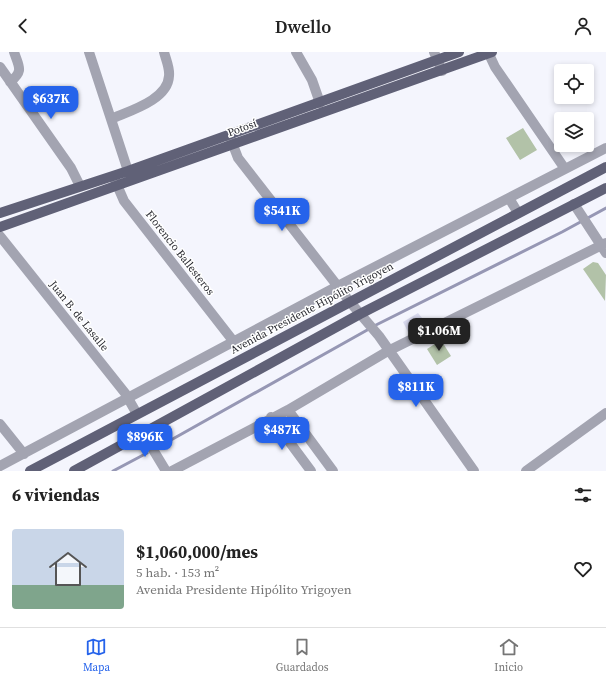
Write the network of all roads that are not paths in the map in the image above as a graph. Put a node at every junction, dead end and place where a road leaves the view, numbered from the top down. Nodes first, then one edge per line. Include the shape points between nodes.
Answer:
1 (14, 52) edge
2 (89, 52) edge
3 (164, 52) edge
4 (296, 52) edge
5 (459, 52) edge
6 (490, 52) edge
7 (436, 56) edge
8 (0, 67) edge
9 (442, 70) junction
10 (10, 82) junction
11 (320, 102) junction
12 (111, 119) junction
13 (230, 140) junction
14 (606, 148) edge
15 (606, 167) edge
16 (566, 169) junction
17 (128, 170) junction
18 (113, 175) junction
19 (80, 186) junction
20 (117, 186) junction
21 (606, 188) edge
22 (509, 198) junction
23 (574, 204) junction
24 (0, 213) edge
25 (518, 213) junction
26 (0, 227) edge
27 (0, 236) edge
28 (604, 247) edge
29 (338, 286) junction
30 (350, 302) junction
31 (360, 314) junction
32 (234, 342) junction
33 (388, 351) junction
34 (128, 399) junction
35 (288, 410) junction
36 (606, 413) edge
37 (137, 414) junction
38 (271, 417) junction
39 (0, 424) edge
40 (143, 433) junction
41 (24, 454) junction
42 (0, 466) edge
43 (30, 471) edge
44 (74, 471) edge
45 (166, 471) edge
46 (172, 471) edge
47 (311, 471) edge
48 (333, 471) edge
49 (474, 471) edge
50 (526, 471) edge

1 - 10 street via 20,70
2 - 12 street
3 - 12 street via 169,76 162,91 153,101
4 - 11 street via 312,80
5 - 7 main road, Potosí
6 - 9 main road, Potosí
6 - 16 street via 495,67
7 - 9 street
7 - 11 main road, Potosí
8 - 10 street
9 - 13 main road, Potosí
10 - 19 street via 71,168
11 - 13 main road, Potosí
12 - 17 street
13 - 17 main road, Potosí
13 - 20 main road, Potosí
13 - 29 street via 238,158
14 - 16 street
15 - 25 main road, Avenida Presidente Hipólito Yrigoyen
16 - 22 street
17 - 18 main road, Potosí
18 - 19 main road, Potosí
18 - 20 street, Florencio Ballesteros
19 - 24 main road, Potosí
20 - 26 main road, Potosí
20 - 32 street, Florencio Ballesteros via 124,201
21 - 23 main road
22 - 25 street
22 - 29 street
23 - 28 street
23 - 31 main road
25 - 30 main road, Avenida Presidente Hipólito Yrigoyen
27 - 34 street, Juan B. de Lasalle
28 - 33 street
29 - 30 street
29 - 32 street
30 - 31 street
30 - 37 main road, Avenida Presidente Hipólito Yrigoyen
31 - 33 street
31 - 40 main road
32 - 34 street
33 - 35 street
33 - 49 street
34 - 37 street, Juan B. de Lasalle
34 - 41 street
35 - 38 street
35 - 48 street
36 - 50 street
37 - 43 main road, Avenida Presidente Hipólito Yrigoyen
38 - 46 street
38 - 47 street
39 - 41 street
40 - 44 main road
40 - 45 street
41 - 42 street

